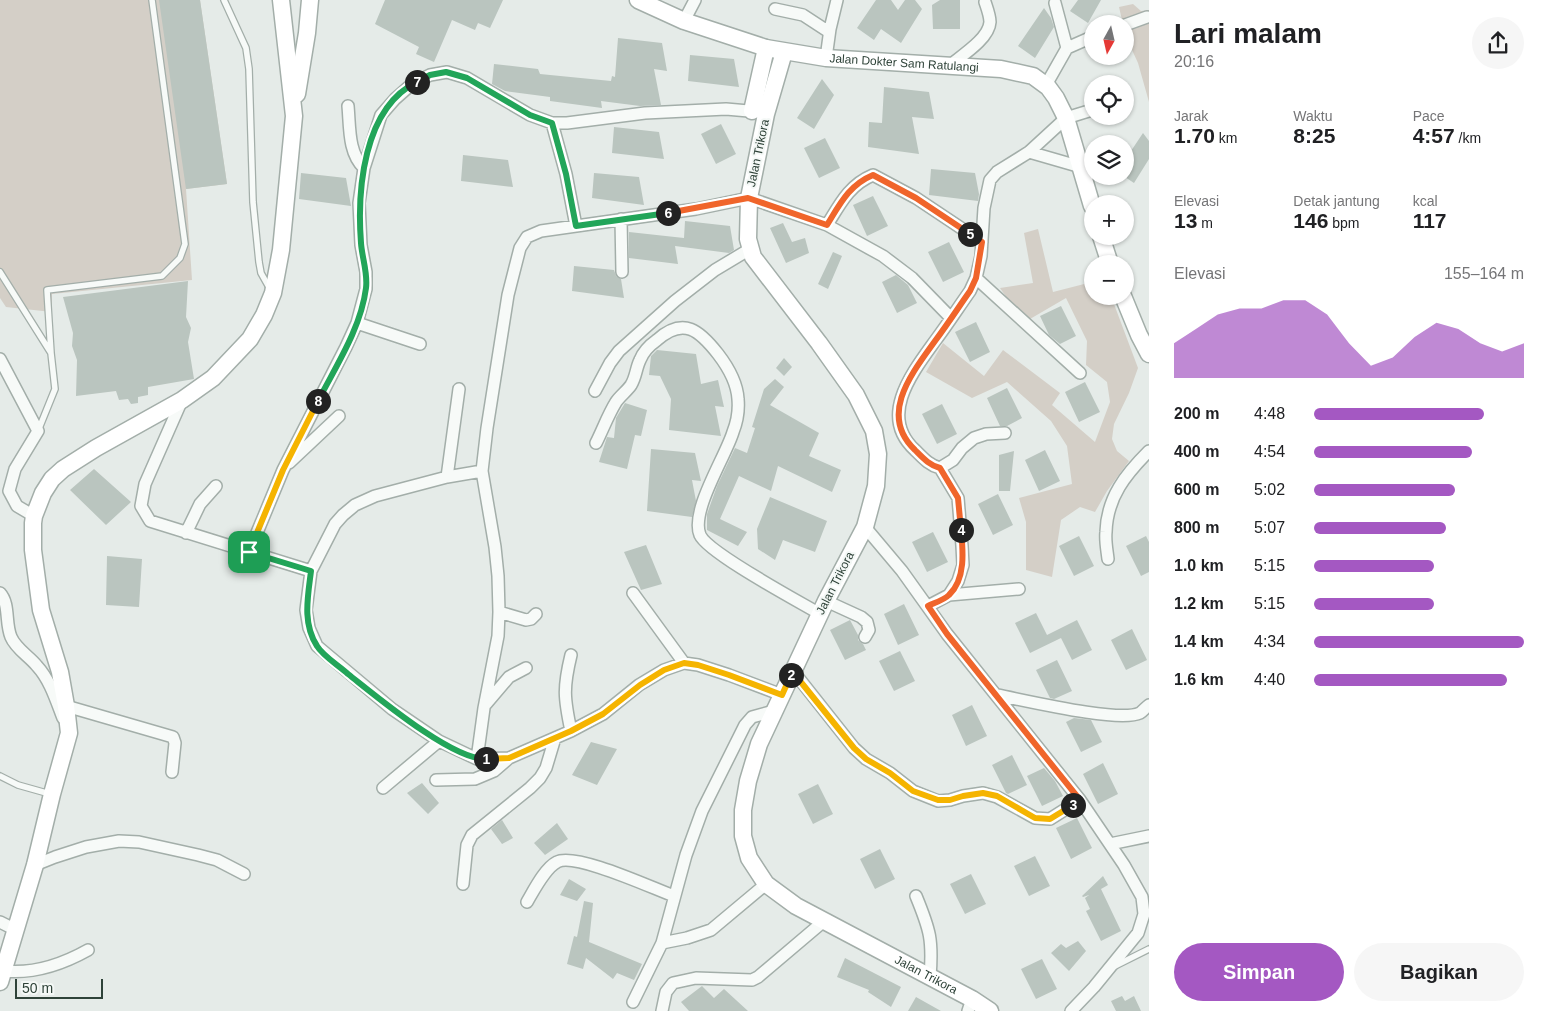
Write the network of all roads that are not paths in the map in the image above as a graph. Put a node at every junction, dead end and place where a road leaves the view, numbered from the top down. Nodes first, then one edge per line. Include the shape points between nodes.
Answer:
1 (152, 0) edge
2 (224, 0) edge
3 (282, 0) edge
4 (310, 0) edge
5 (638, 0) edge
6 (695, 0) edge
7 (837, 0) edge
8 (985, 2) dead end
9 (1055, 2) dead end
10 (775, 9) dead end
11 (1148, 18) dead end
12 (684, 21) junction
13 (1134, 22) edge
14 (829, 32) junction
15 (1084, 40) edge
16 (766, 48) junction
17 (1067, 48) junction
18 (784, 52) junction
19 (826, 58) junction
20 (949, 66) junction
21 (1046, 84) junction
22 (348, 106) dead end
23 (759, 112) junction
24 (1084, 112) edge
25 (294, 116) junction
26 (1066, 118) junction
27 (552, 123) junction
28 (1029, 152) junction
29 (1081, 167) junction
30 (364, 168) junction
31 (1089, 195) edge
32 (748, 198) junction
33 (621, 219) junction
34 (827, 225) junction
35 (576, 226) junction
36 (982, 242) junction
37 (750, 249) junction
38 (0, 272) edge
39 (622, 272) dead end
40 (976, 278) junction
41 (273, 292) junction
42 (1127, 305) edge
43 (951, 318) junction
44 (356, 323) junction
45 (420, 344) dead end
46 (51, 353) junction
47 (1149, 354) edge
48 (0, 359) edge
49 (1080, 373) dead end
50 (459, 389) dead end
51 (595, 391) dead end
52 (182, 400) junction
53 (339, 416) dead end
54 (38, 431) junction
55 (1005, 433) dead end
56 (596, 443) dead end
57 (1149, 451) edge
58 (940, 468) junction
59 (283, 470) junction
60 (482, 471) junction
61 (447, 477) junction
62 (216, 486) dead end
63 (34, 516) junction
64 (864, 527) junction
65 (186, 532) junction
66 (249, 552) junction
67 (1108, 559) dead end
68 (311, 571) junction
69 (1018, 589) dead end
70 (0, 592) edge
71 (632, 593) dead end
72 (949, 595) junction
73 (928, 606) junction
74 (823, 608) junction
75 (499, 612) junction
76 (536, 614) dead end
77 (865, 637) dead end
78 (572, 655) dead end
79 (684, 663) junction
80 (526, 668) dead end
81 (792, 671) junction
82 (782, 695) junction
83 (997, 695) junction
84 (1149, 705) edge
85 (66, 706) junction
86 (484, 708) junction
87 (774, 711) junction
88 (1144, 713) edge
89 (571, 731) junction
90 (69, 733) junction
91 (555, 738) junction
92 (438, 741) junction
93 (509, 758) junction
94 (477, 760) junction
95 (172, 772) dead end
96 (0, 776) edge
97 (436, 780) dead end
98 (384, 788) dead end
99 (52, 794) junction
100 (1080, 800) junction
101 (1149, 836) edge
102 (1110, 844) junction
103 (35, 866) junction
104 (244, 874) dead end
105 (463, 884) dead end
106 (766, 884) junction
107 (674, 896) junction
108 (916, 896) dead end
109 (527, 902) dead end
110 (824, 920) junction
111 (0, 922) edge
112 (1145, 924) edge
113 (16, 930) junction
114 (662, 943) junction
115 (1149, 949) edge
116 (88, 950) dead end
117 (1109, 969) junction
118 (2, 977) edge
119 (930, 977) junction
120 (633, 1002) dead end
121 (970, 1005) edge
122 (662, 1011) edge
123 (990, 1011) edge
124 (1071, 1011) edge

1 - 46 lane via 185,244 180,258 162,276 47,290
2 - 41 lane via 246,48 259,262 261,273
3 - 4 street via 300,8
3 - 25 street
4 - 25 street
5 - 12 street, Jalan Dokter Sam Ratulangi
6 - 12 street
7 - 14 street
8 - 20 street via 990,20 988,31
9 - 17 street
10 - 14 street via 803,15
11 - 13 street
12 - 16 street, Jalan Dokter Sam Ratulangi
14 - 19 street
15 - 17 street
16 - 18 street, Jalan Dokter Sam Ratulangi
16 - 23 street, Jalan Trikora
17 - 21 street
18 - 19 street, Jalan Dokter Sam Ratulangi
18 - 23 street, Jalan Trikora
19 - 20 street, Jalan Dokter Sam Ratulangi
20 - 21 street, Jalan Dokter Sam Ratulangi via 1020,72
21 - 26 street
22 - 30 street via 352,148 357,162
23 - 27 street via 726,110 645,114
23 - 32 street, Jalan Trikora
24 - 26 street
25 - 41 street via 281,250
26 - 28 street
26 - 29 street
27 - 30 street via 530,115 467,78 446,72 430,75 412,84 381,115
27 - 35 street
28 - 29 street
28 - 36 street via 990,180
29 - 31 street
30 - 44 street via 359,203 366,289
32 - 33 street
32 - 34 street
32 - 37 street, Jalan Trikora
33 - 35 street
33 - 39 street
34 - 36 street via 857,183 873,175 916,198
34 - 43 street via 883,256 907,274
35 - 60 street via 541,231 527,237 520,248 508,295
36 - 40 street
37 - 51 street via 688,290 619,351
37 - 64 street, Jalan Trikora via 856,395 874,430 878,454 876,486
38 - 46 lane
40 - 43 street
40 - 49 street
41 - 52 street via 250,339 213,378
42 - 47 street
43 - 58 street via 906,384 899,406 898,421 904,439 930,465
44 - 45 street
44 - 59 street
46 - 54 lane via 55,389
48 - 54 street
50 - 61 street
52 - 63 street via 63,469 52,478
52 - 65 street via 145,484 141,506 150,522
53 - 59 street
54 - 63 street via 15,469 9,491 17,506
55 - 58 street via 974,438 953,460
56 - 74 street via 618,400 631,384 640,358 648,347 677,328 698,332 723,361 734,381 738,398 733,433 708,487 699,532 708,545 753,575
57 - 67 street via 1116,490 1106,531
58 - 72 street via 958,498 962,537 962,565 958,581
59 - 66 street
60 - 61 street
60 - 75 street via 495,547
61 - 68 street via 375,496 355,505 335,524
62 - 65 street via 200,504
63 - 85 street via 33,550 41,610 60,672
64 - 73 street
64 - 74 street, Jalan Trikora
65 - 66 street
66 - 68 street
68 - 92 street via 306,610 317,646 392,709
69 - 72 street
70 - 90 street via 11,637 45,676
71 - 79 street
72 - 73 street
73 - 83 street
74 - 77 street via 861,617 868,622 869,630
74 - 81 street, Jalan Trikora
75 - 76 street via 526,620
75 - 86 street via 498,636
78 - 89 street via 565,678 564,701
79 - 82 street via 729,675
79 - 89 street via 664,670 603,714
80 - 86 street via 508,677
81 - 82 street, Jalan Trikora
81 - 100 street via 854,748 913,791 938,800 983,793 997,796 1035,818 1050,819
82 - 87 street, Jalan Trikora
83 - 88 street via 1098,714
83 - 100 street
84 - 88 street
85 - 90 street
85 - 95 street via 173,737
86 - 94 street
87 - 106 street, Jalan Trikora via 759,744 743,810 745,848
87 - 107 street via 752,717 745,725 702,811
89 - 91 street
90 - 99 street
91 - 93 street
91 - 105 street via 540,778 472,834 466,845
92 - 94 street
92 - 98 street
93 - 94 street
93 - 97 street via 494,771 475,779
96 - 99 lane via 18,785
99 - 103 street
100 - 102 street
101 - 102 street
102 - 112 street via 1142,897
103 - 104 street via 86,847 119,841 198,854
103 - 113 street
106 - 110 street, Jalan Trikora via 796,906
106 - 114 street via 711,930
107 - 109 street via 589,863 562,860 541,879
107 - 114 street
108 - 119 street via 931,934
110 - 119 street, Jalan Trikora
110 - 122 street via 752,980 696,978 673,982 666,992
111 - 113 street
112 - 117 street
113 - 118 street
114 - 120 street
115 - 117 lane
116 - 118 street via 36,970
117 - 124 street
119 - 121 street, Jalan Trikora
121 - 123 street, Jalan Trikora

